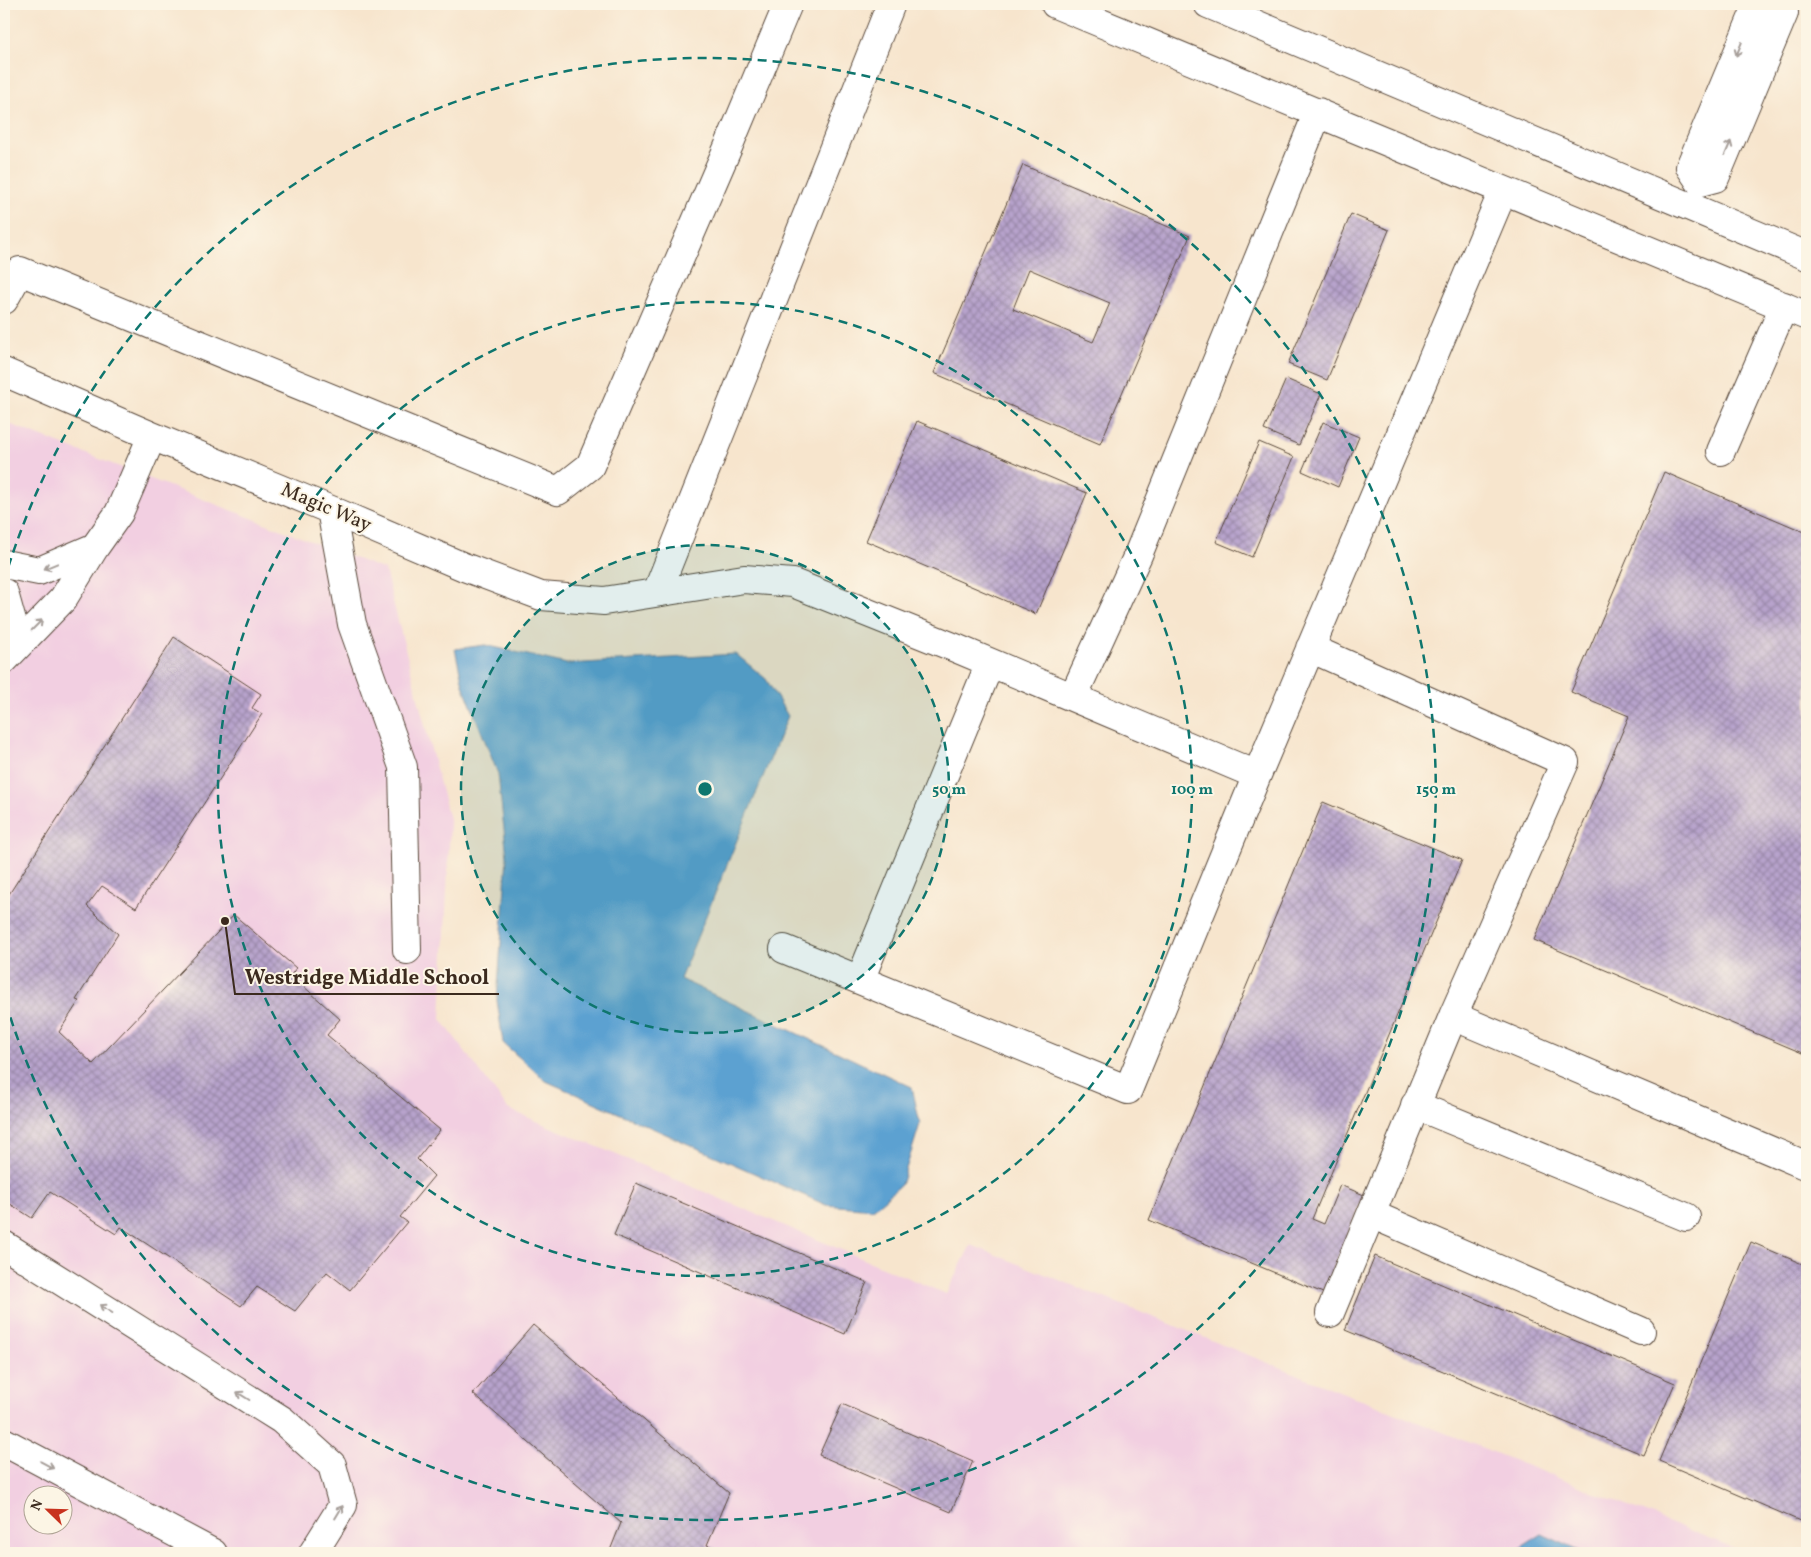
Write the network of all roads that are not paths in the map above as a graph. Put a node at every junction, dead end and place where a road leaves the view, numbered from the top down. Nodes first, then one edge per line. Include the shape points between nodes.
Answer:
1 (788, 4) edge
2 (891, 4) edge
3 (1055, 4) edge
4 (1208, 4) edge
5 (1758, 4) edge
6 (1781, 4) edge
7 (1318, 112) junction
8 (1503, 191) junction
9 (1694, 194) junction
10 (1807, 256) edge
11 (12, 268) edge
12 (4, 300) edge
13 (1796, 311) edge
14 (4, 372) edge
15 (152, 436) junction
16 (1722, 452) dead end
17 (331, 510) junction
18 (95, 547) junction
19 (4, 564) edge
20 (657, 592) junction
21 (4, 593) edge
22 (1310, 648) junction
23 (8, 654) edge
24 (990, 663) junction
25 (1073, 697) junction
26 (1257, 775) junction
27 (784, 949) dead end
28 (407, 950) dead end
29 (860, 980) junction
30 (1453, 1016) junction
31 (1415, 1106) junction
32 (1807, 1166) edge
33 (1371, 1214) junction
34 (1686, 1217) dead end
35 (4, 1245) edge
36 (1330, 1313) dead end
37 (1642, 1331) dead end
38 (4, 1442) edge
39 (213, 1553) edge
40 (313, 1553) edge

1 - 11 street via 590,466 558,490
2 - 20 street
3 - 7 street
4 - 9 street
5 -> 9 street via 1690,168
9 -> 6 street via 1715,178 1784,13
7 - 8 street
7 - 25 street via 1138,555
8 - 13 street
8 - 22 street
9 - 10 street
11 - 12 street
13 - 16 street
14 - 15 street, Magic Way
15 - 17 street, Magic Way
15 - 18 street via 119,513
17 - 20 street, Magic Way via 464,568 541,596 604,601
17 - 28 street via 352,624 403,767
18 -> 19 street via 39,571
23 -> 18 street via 63,599
20 - 24 street, Magic Way via 744,579 793,583
21 - 23 street via 13,625
22 - 26 street
22 - 30 street via 1565,762
24 - 25 street, Magic Way
24 - 29 street
25 - 26 street, Magic Way
26 - 29 street via 1128,1090
27 - 29 street
30 - 31 street
30 - 32 street
31 - 33 street
31 - 34 street
33 - 36 street
33 - 37 street
40 -> 35 street via 343,1504 332,1464 282,1420
38 -> 39 street

